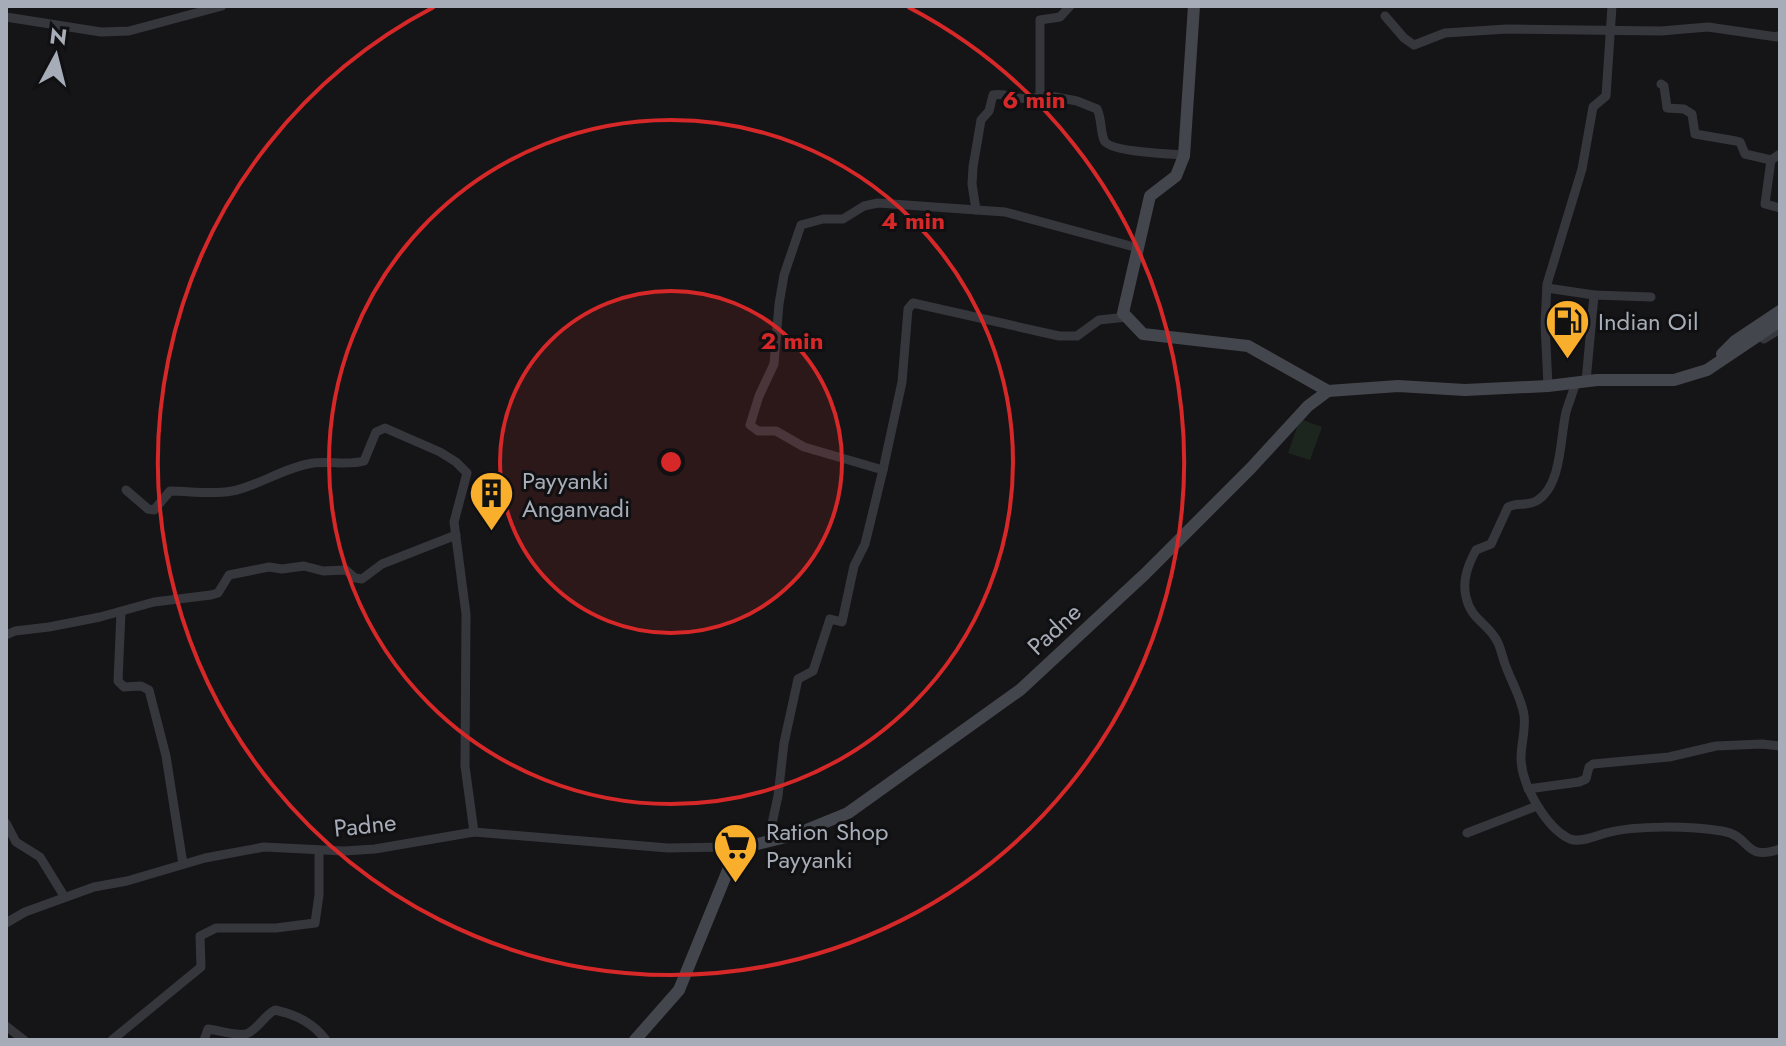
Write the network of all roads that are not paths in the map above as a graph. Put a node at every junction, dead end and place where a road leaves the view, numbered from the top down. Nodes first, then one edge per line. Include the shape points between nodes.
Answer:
1 (222, 6) edge
2 (1070, 6) edge
3 (1194, 6) edge
4 (1612, 6) edge
5 (1385, 16) dead end
6 (6, 17) edge
7 (1608, 31) junction
8 (1780, 35) edge
9 (1661, 84) dead end
10 (1040, 94) junction
11 (1184, 155) junction
12 (1776, 157) edge
13 (1780, 208) edge
14 (976, 210) junction
15 (1138, 248) junction
16 (1547, 288) junction
17 (1594, 295) junction
18 (1651, 297) dead end
19 (1780, 311) edge
20 (1127, 317) junction
21 (1780, 321) edge
22 (1780, 329) edge
23 (1729, 357) junction
24 (1707, 370) junction
25 (1581, 382) junction
26 (1548, 386) junction
27 (1328, 391) junction
28 (883, 470) junction
29 (126, 490) dead end
30 (456, 535) junction
31 (121, 612) junction
32 (6, 635) edge
33 (1780, 746) edge
34 (1528, 789) junction
35 (1537, 806) junction
36 (6, 823) edge
37 (474, 832) junction
38 (1467, 833) dead end
39 (768, 842) junction
40 (1780, 849) edge
41 (739, 850) junction
42 (319, 851) junction
43 (183, 864) junction
44 (64, 896) junction
45 (6, 923) edge
46 (6, 1026) edge
47 (24, 1040) edge
48 (112, 1040) edge
49 (204, 1040) edge
50 (326, 1040) edge
51 (635, 1040) edge

1 - 6 street via 115,32
2 - 10 street via 1060,17 1040,20
3 - 11 main road
4 - 7 street
5 - 7 street via 1414,45 1445,33
7 - 8 street via 1708,27
7 - 16 street via 1606,96 1593,107 1582,169
9 - 12 street via 1667,108 1692,114 1695,134 1740,142 1745,154
10 - 11 street via 1097,109 1110,146
10 - 14 street via 1029,100 993,95 981,120 973,167
11 - 15 main road via 1176,176 1150,196
12 - 13 street via 1765,204
14 - 15 street via 1005,212
14 - 28 street via 878,203 843,219 801,225 784,275 774,364 750,425
15 - 20 main road via 1123,313
16 - 17 street
16 - 26 street
17 - 18 street
17 - 25 street
19 - 24 main road via 1735,341
20 - 27 main road via 1143,334 1248,346
20 - 28 street via 1099,320 1077,336 1059,336 913,303
21 - 23 main road
22 - 23 street
23 - 24 main road
24 - 25 main road via 1674,380
25 - 26 main road
25 - 34 street via 1566,411 1548,490 1531,504 1508,507 1491,544 1476,550 1466,573 1472,613 1497,638 1521,705 1521,762
26 - 27 main road
27 - 39 main road, Padne via 1020,690 848,813
28 - 39 street via 842,622 830,619 813,671 798,679
29 - 30 street via 154,510 170,491 234,490 306,464 357,463 364,461 376,432 385,428 440,452 467,473 455,513
30 - 31 street via 382,564 362,579 346,570 269,567 229,575 218,593
30 - 37 street via 466,614 465,766
31 - 32 street
31 - 43 street via 118,681 124,687 149,690 166,756
33 - 34 street via 1716,746 1669,757 1593,764 1579,782
34 - 35 street
35 - 38 street
35 - 40 street via 1572,840 1614,831 1705,830 1732,833 1752,852
36 - 44 street via 16,842 40,857
37 - 41 street, Padne
37 - 42 street, Padne via 375,849
39 - 41 main road, Padne
41 - 51 main road via 679,990
42 - 43 street, Padne via 264,847
42 - 48 street via 315,923 216,928 200,936 201,967
43 - 44 street, Padne
44 - 45 street, Padne
46 - 47 street
49 - 50 street via 208,1029 249,1033 275,1010 303,1019

